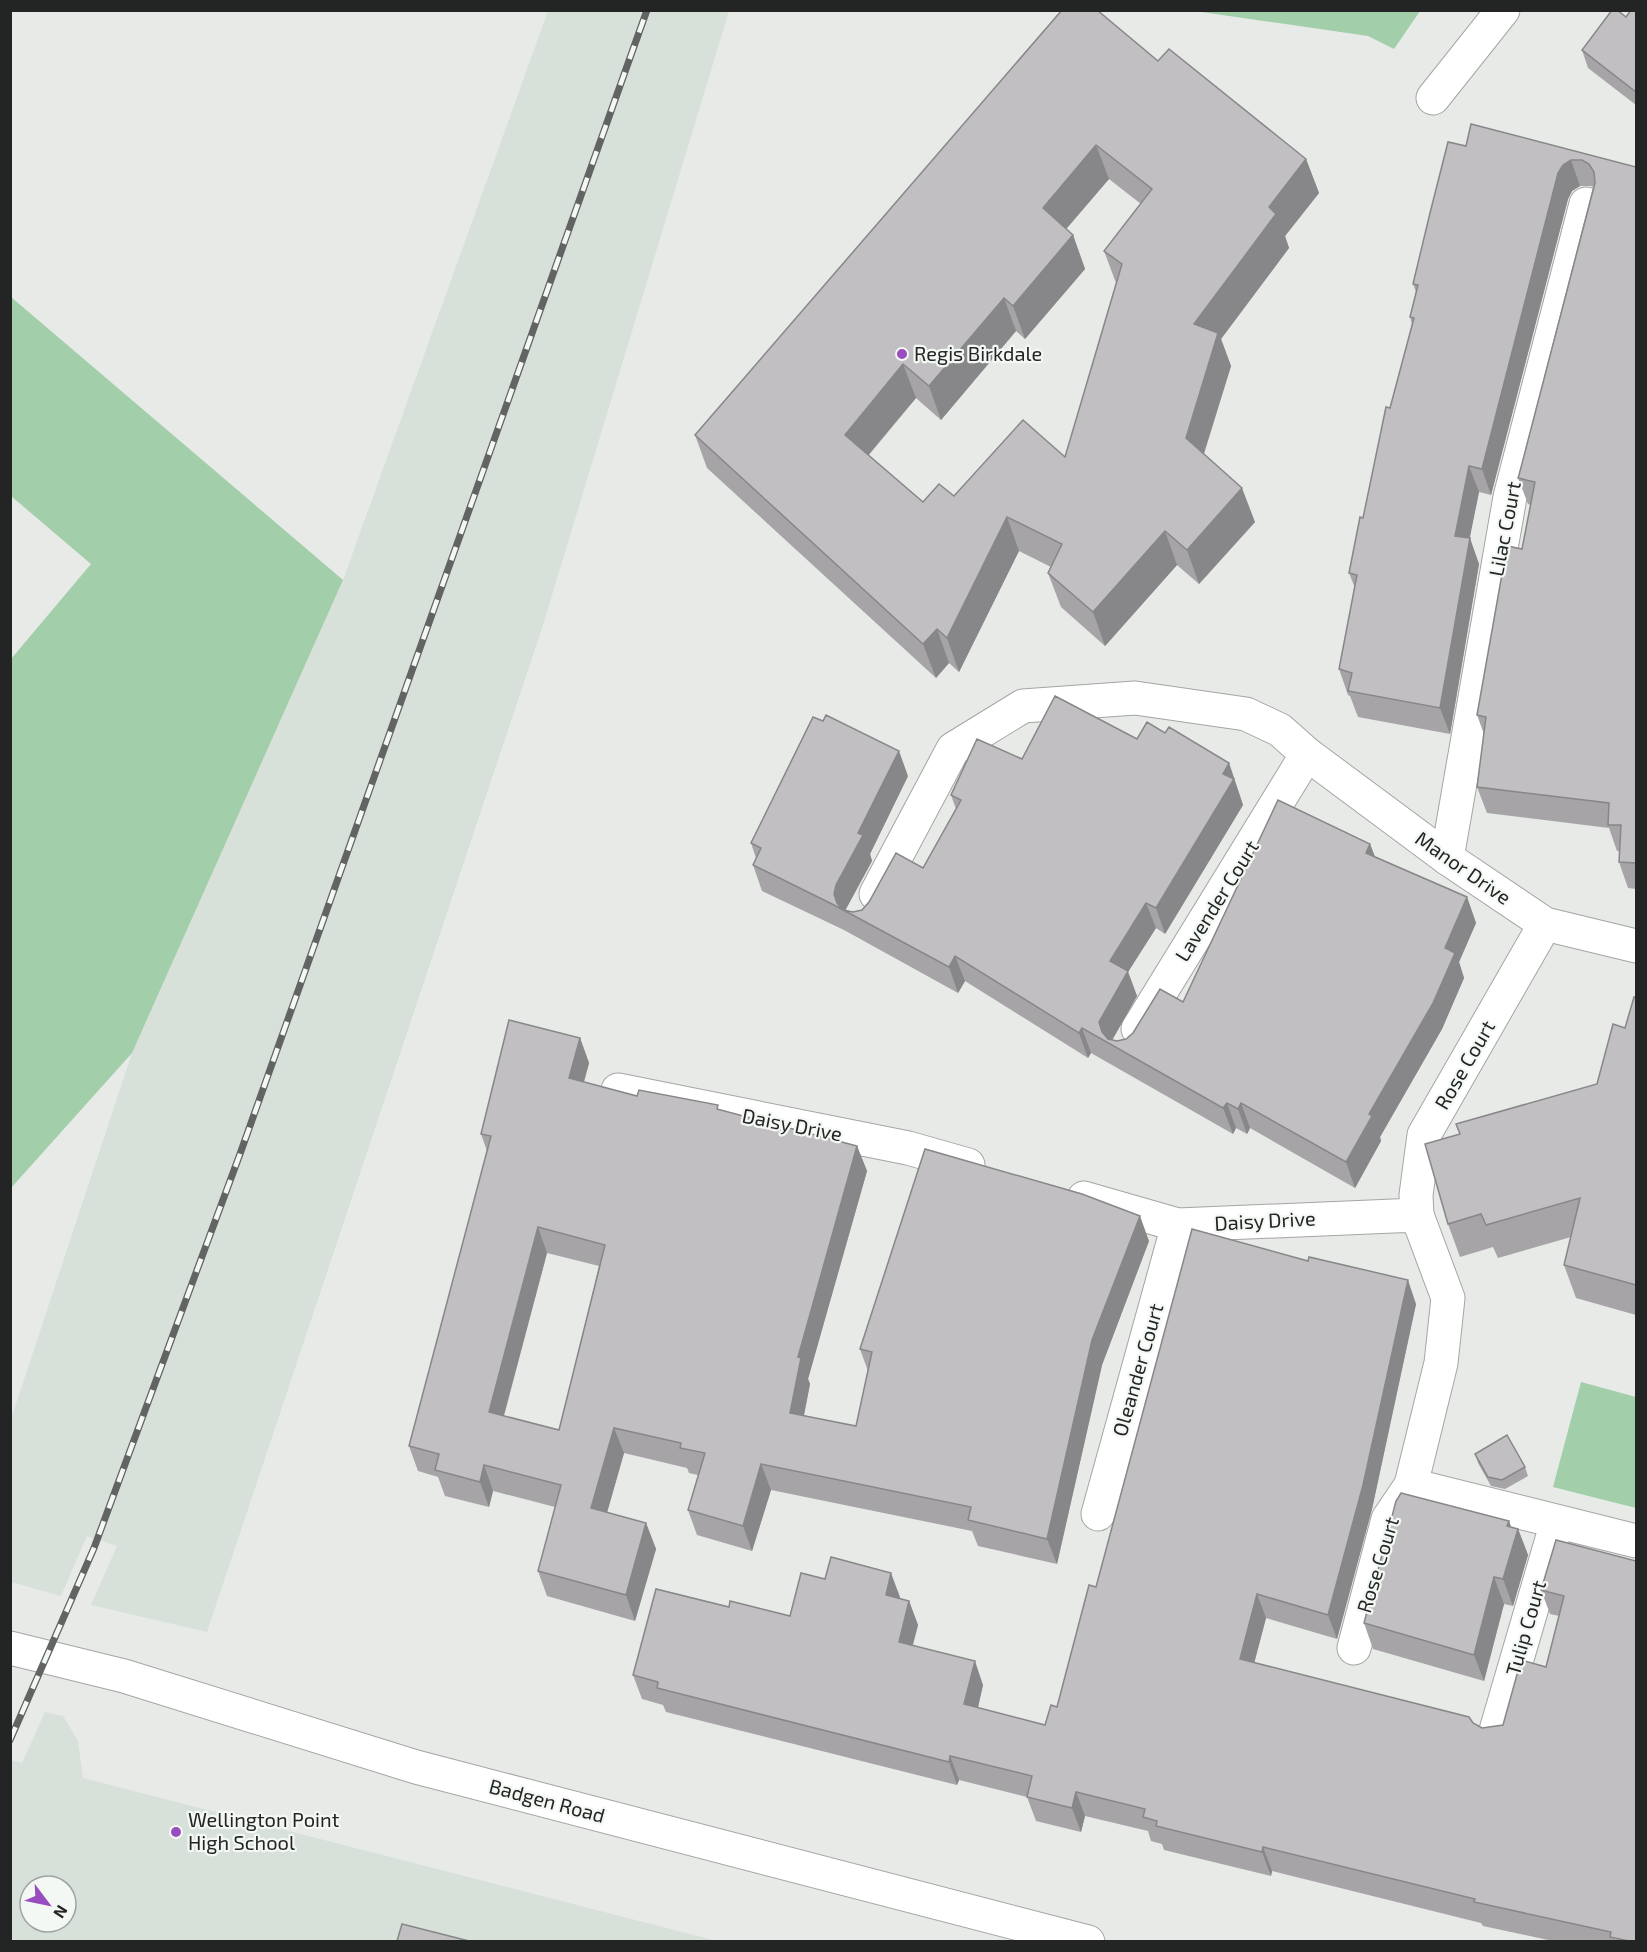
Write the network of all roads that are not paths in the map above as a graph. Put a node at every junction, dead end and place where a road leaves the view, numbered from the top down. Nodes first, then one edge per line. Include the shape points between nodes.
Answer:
1 (1503, 10) edge
2 (1433, 98) dead end
3 (1586, 204) dead end
4 (1307, 754) junction
5 (1447, 858) junction
6 (862, 919) edge
7 (1545, 924) junction
8 (1636, 946) edge
9 (1127, 1048) edge
10 (618, 1090) edge
11 (998, 1174) edge
12 (1054, 1190) edge
13 (1417, 1215) junction
14 (1178, 1225) junction
15 (1411, 1485) junction
16 (1098, 1514) dead end
17 (1557, 1522) junction
18 (1636, 1540) edge
19 (10, 1648) edge
20 (1354, 1648) dead end
21 (1495, 1734) edge
22 (1088, 1941) edge

1 - 2 street
3 - 5 street, Lilac Court via 1510,496
4 - 5 street, Manor Drive
4 - 6 street, Manor Drive via 1280,730 1246,714 1135,698 1023,706 953,749
4 - 9 street, Lavender Court
5 - 7 street, Manor Drive
7 - 8 street, Manor Drive
7 - 13 street, Rose Court via 1425,1135
10 - 11 street, Daisy Drive via 908,1148
12 - 14 street, Daisy Drive
13 - 14 street, Daisy Drive
13 - 15 street via 1448,1298 1441,1363
14 - 16 street, Oleander Court
15 - 17 street
15 - 20 street, Rose Court via 1388,1519
17 - 18 street
17 - 21 street, Tulip Court
19 - 22 street, Badgen Road via 124,1676 416,1767

